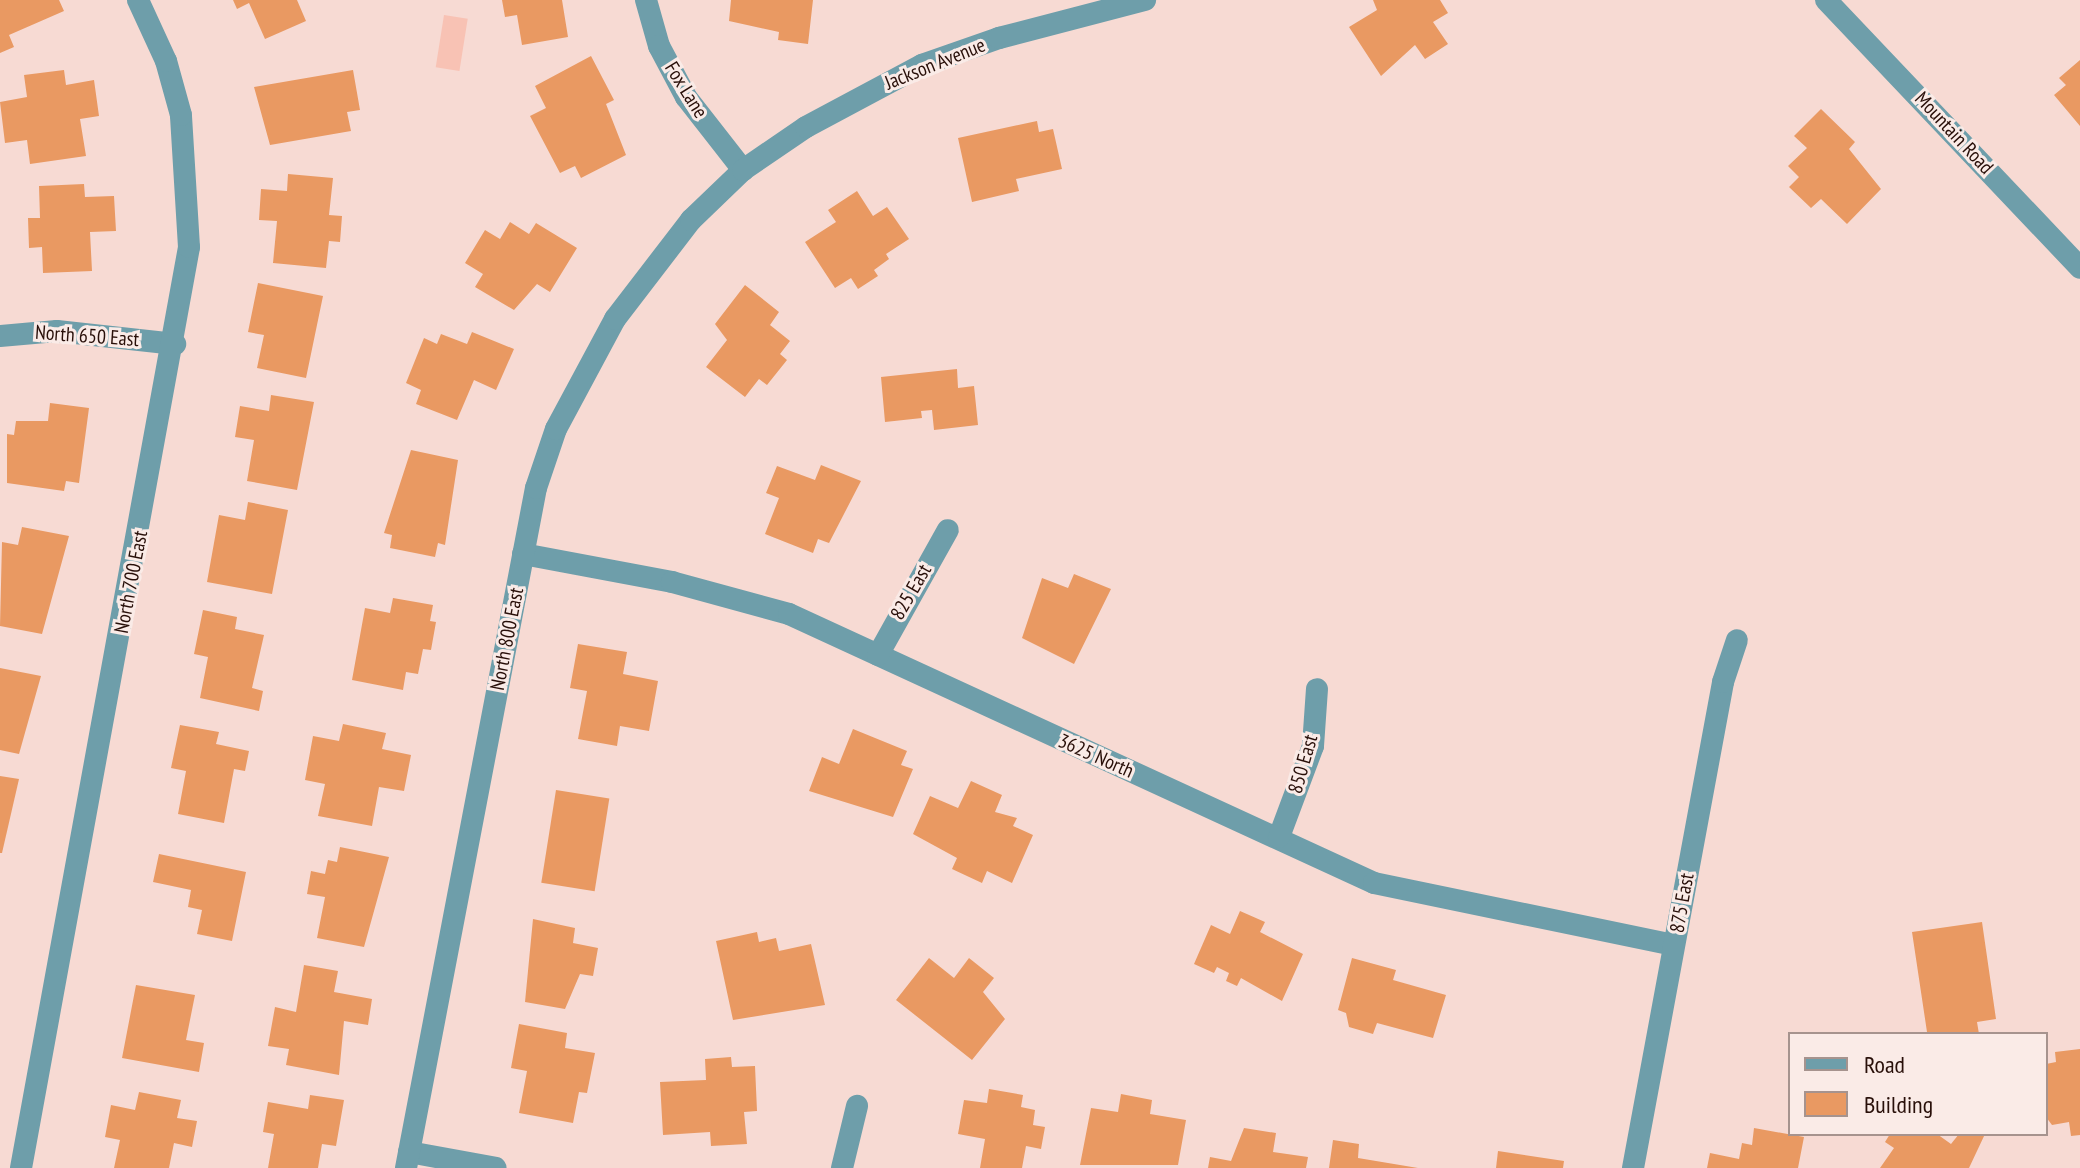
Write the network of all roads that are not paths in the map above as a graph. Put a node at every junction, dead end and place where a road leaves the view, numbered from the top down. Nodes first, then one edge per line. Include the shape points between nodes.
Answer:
1 (138, 0) edge
2 (646, 0) edge
3 (1145, 0) edge
4 (1826, 0) edge
5 (1089, 7) edge
6 (743, 170) junction
7 (2079, 265) edge
8 (0, 336) edge
9 (175, 344) junction
10 (948, 530) dead end
11 (523, 554) junction
12 (1737, 640) dead end
13 (878, 655) junction
14 (1317, 689) dead end
15 (1279, 837) junction
16 (1674, 945) junction
17 (857, 1106) dead end
18 (408, 1160) edge
19 (21, 1168) edge
20 (496, 1168) edge
21 (842, 1168) edge
22 (1633, 1168) edge

1 - 9 street, North 700 East via 170,74 189,183 189,247
2 - 6 street, Fox Lane via 659,46 686,97
3 - 5 street, Jackson Avenue
4 - 7 street, Mountain Road
5 - 6 street, Jackson Avenue via 922,65 861,95
6 - 11 street, North 800 East via 655,265 581,378 546,458
8 - 9 street, North 650 East via 57,331
9 - 19 street, North 700 East
10 - 13 street, 825 East
11 - 13 street, 3625 North via 728,595
11 - 18 street, North 800 East
12 - 16 street, 875 East via 1723,682
13 - 15 street, 3625 North
14 - 15 street, 850 East via 1313,746
15 - 16 street, 3625 North via 1374,883
16 - 22 street, 875 East
17 - 21 street
18 - 20 street

